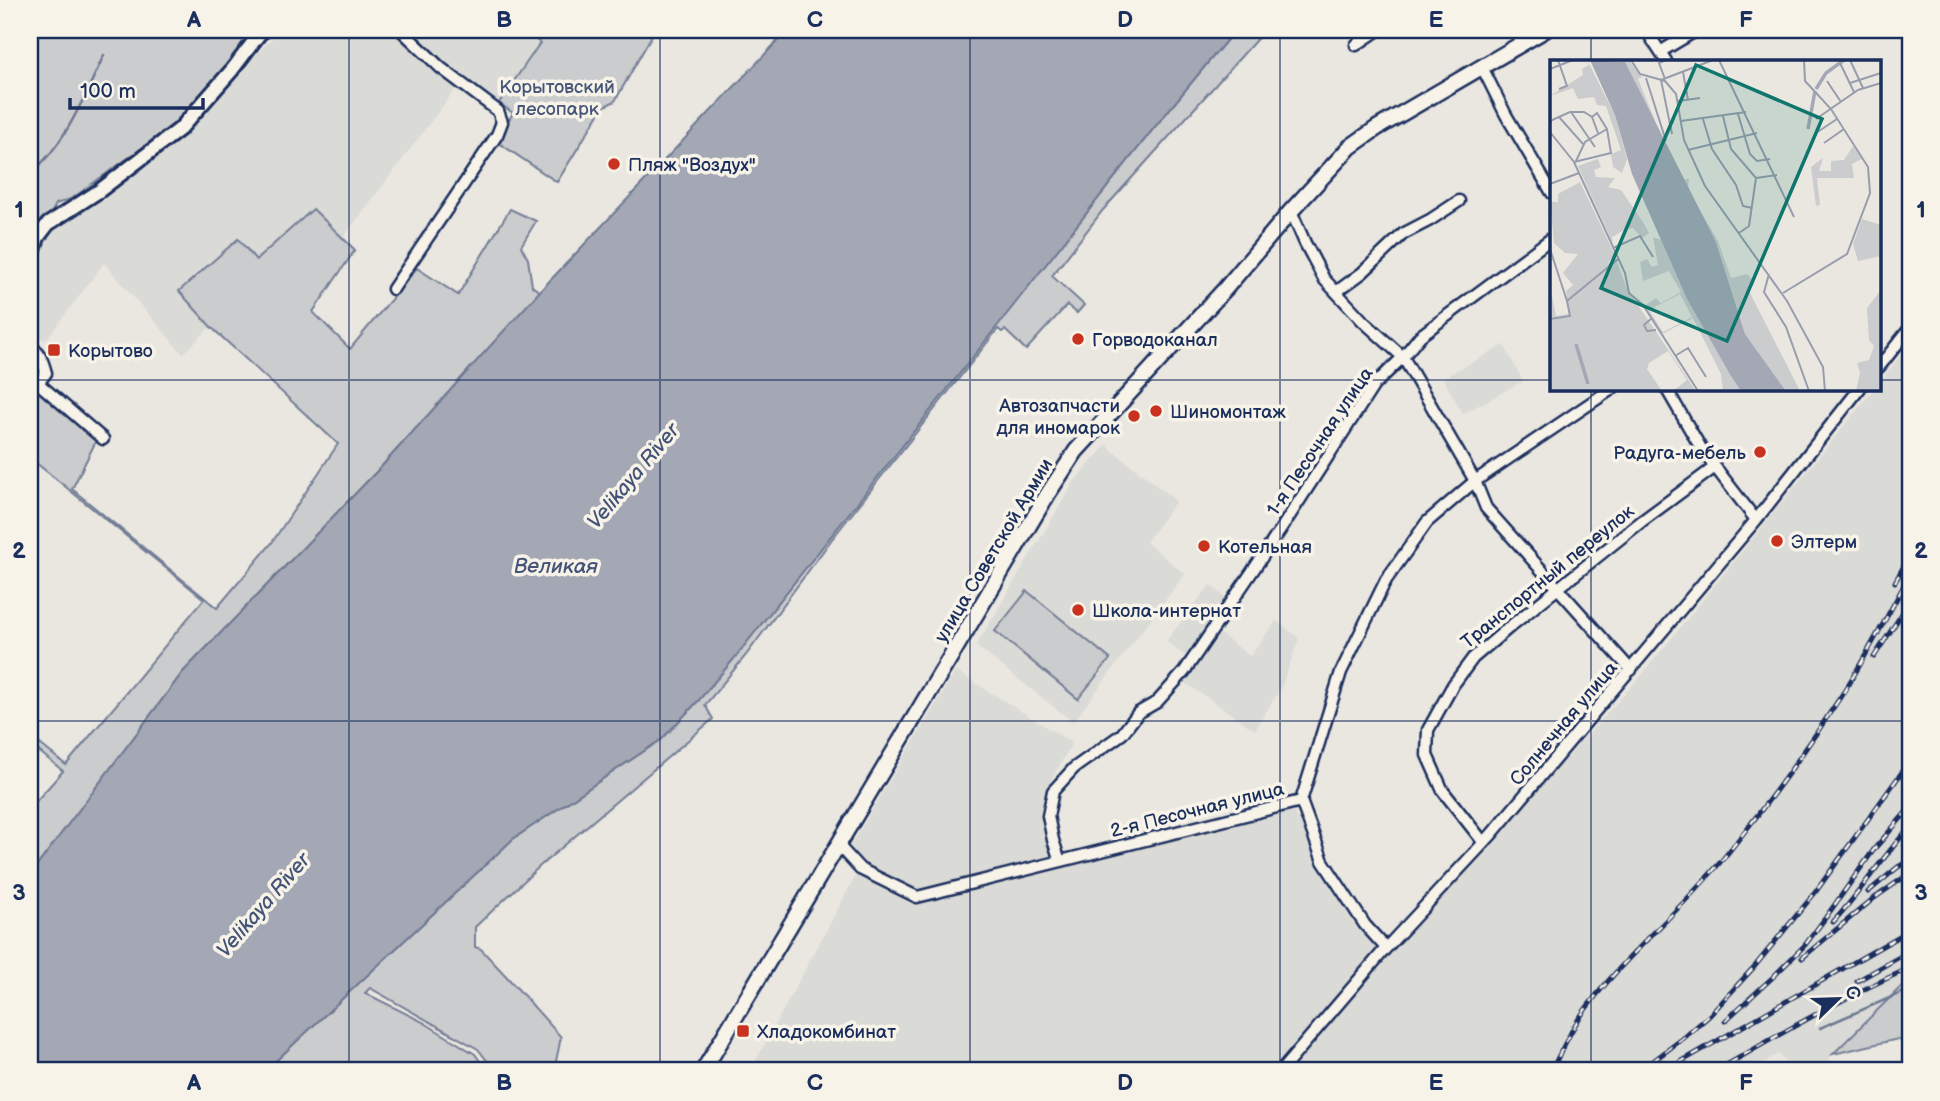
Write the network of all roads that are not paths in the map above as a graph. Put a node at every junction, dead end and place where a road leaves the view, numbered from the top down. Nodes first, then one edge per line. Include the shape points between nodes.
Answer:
1 (401, 30) edge
2 (1378, 30) edge
3 (1545, 30) edge
4 (1646, 30) edge
5 (1697, 30) edge
6 (260, 31) edge
7 (1356, 45) dead end
8 (1663, 57) edge
9 (1482, 67) junction
10 (1550, 190) edge
11 (1459, 201) dead end
12 (1291, 211) junction
13 (1550, 240) edge
14 (30, 263) edge
15 (393, 289) dead end
16 (1336, 292) junction
17 (1910, 328) edge
18 (30, 346) edge
19 (1403, 357) junction
20 (1881, 360) edge
21 (34, 384) edge
22 (1610, 390) edge
23 (1667, 390) edge
24 (1858, 390) edge
25 (103, 439) dead end
26 (1715, 467) junction
27 (1475, 481) junction
28 (1756, 520) junction
29 (1557, 588) junction
30 (1631, 670) junction
31 (1301, 801) junction
32 (1484, 843) junction
33 (838, 845) junction
34 (1060, 861) junction
35 (1386, 948) junction
36 (703, 1071) edge
37 (1281, 1071) edge

1 - 15 street via 441,68 498,111 502,122
2 - 7 street
3 - 9 main road, улица Советской Армии
4 - 8 street
5 - 8 street
6 - 14 street via 180,129 48,224 38,237
9 - 10 street
9 - 12 main road, улица Советской Армии via 1350,147
11 - 16 street via 1403,233
12 - 16 street via 1324,279
12 - 33 main road, улица Советской Армии via 1076,451
13 - 19 street, 1-я Песочная улица via 1420,337
16 - 19 street
17 - 20 street
18 - 21 street via 41,357 46,373
19 - 27 street
19 - 34 street, 1-я Песочная улица via 1374,384 1184,672 1157,702 1138,713 1122,734 1074,768 1053,791 1048,816
21 - 25 street
22 - 27 street, 2-я Песочная улица
23 - 26 street
24 - 28 street, Солнечная улица
26 - 28 street
26 - 29 street, Транспортный переулок
27 - 29 street via 1486,508
27 - 31 street, 2-я Песочная улица via 1427,522 1386,580 1341,672
28 - 30 street, Солнечная улица
29 - 30 street
29 - 32 street, Транспортный переулок via 1473,657 1428,730 1427,755 1443,791
30 - 32 street, Солнечная улица
31 - 34 street, 2-я Песочная улица
31 - 35 street via 1323,861 1365,925
32 - 35 street, Солнечная улица
33 - 34 street, 2-я Песочная улица via 860,869 917,897
33 - 36 main road, улица Советской Армии
35 - 37 street, Солнечная улица

